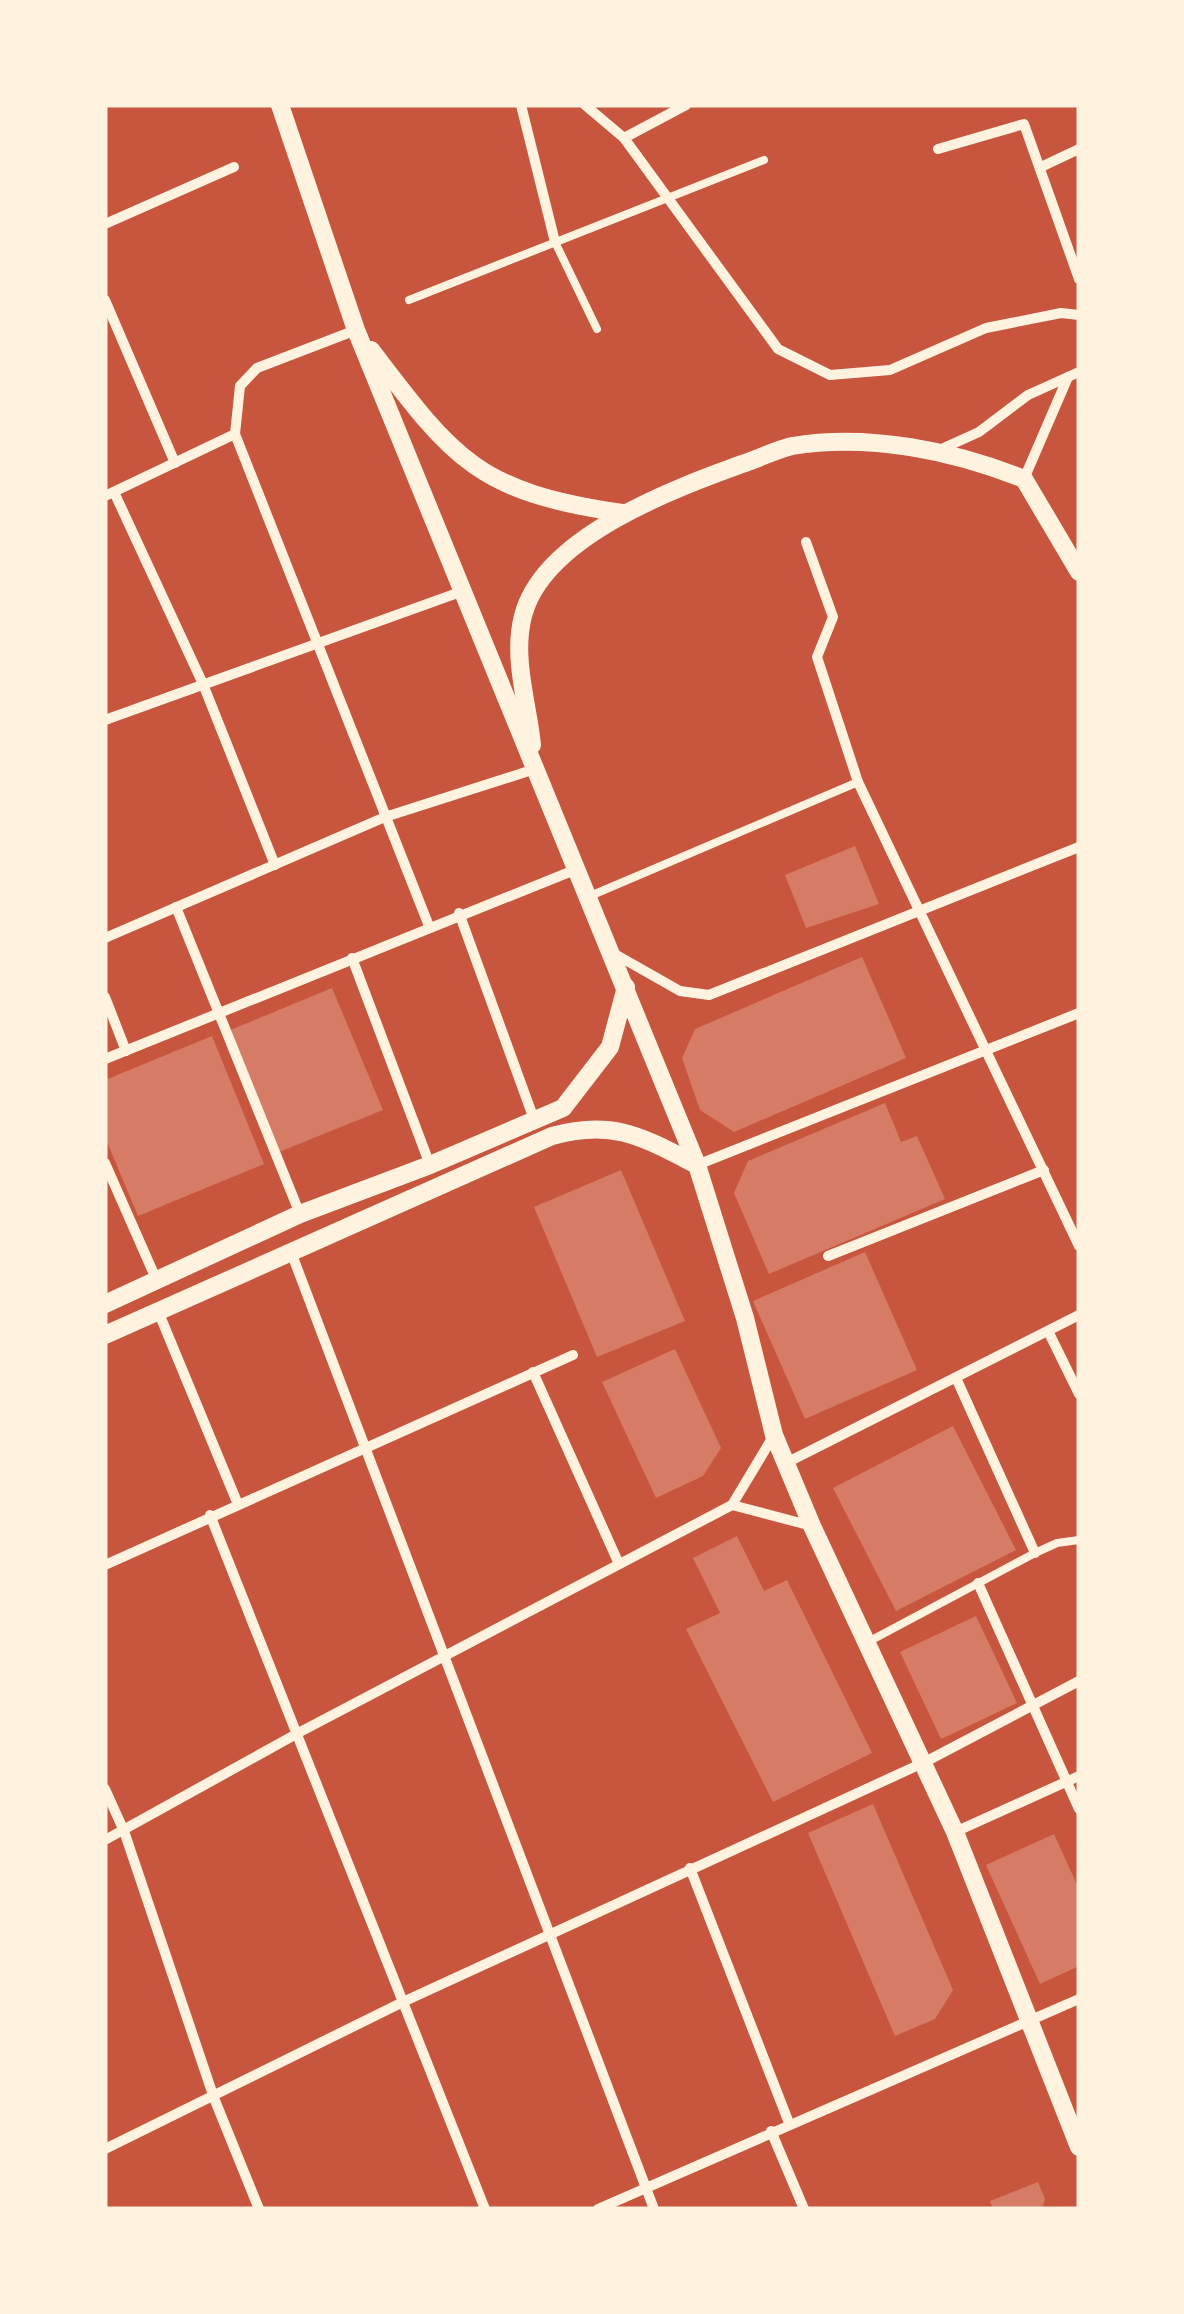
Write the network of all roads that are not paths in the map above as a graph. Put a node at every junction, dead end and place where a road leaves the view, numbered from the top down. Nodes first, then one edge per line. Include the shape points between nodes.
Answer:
1 (280, 105) edge
2 (521, 105) edge
3 (586, 105) edge
4 (686, 105) edge
5 (624, 138) junction
6 (1079, 148) edge
7 (938, 149) dead end
8 (764, 160) dead end
9 (234, 167) dead end
10 (1041, 168) junction
11 (667, 198) junction
12 (105, 224) edge
13 (555, 242) junction
14 (1079, 279) edge
15 (105, 300) edge
16 (408, 300) dead end
17 (1079, 315) edge
18 (596, 329) dead end
19 (356, 330) junction
20 (1074, 374) edge
21 (235, 434) junction
22 (937, 451) junction
23 (175, 463) junction
24 (1024, 479) junction
25 (110, 494) edge
26 (622, 513) junction
27 (806, 542) dead end
28 (1079, 572) edge
29 (463, 591) junction
30 (317, 641) junction
31 (204, 684) junction
32 (105, 720) edge
33 (535, 769) junction
34 (858, 782) junction
35 (385, 817) junction
36 (1079, 847) edge
37 (275, 865) junction
38 (578, 868) junction
39 (590, 896) junction
40 (176, 907) junction
41 (923, 911) junction
42 (458, 914) junction
43 (429, 926) junction
44 (105, 938) edge
45 (612, 952) junction
46 (352, 958) junction
47 (626, 987) junction
48 (105, 997) edge
49 (1079, 1013) edge
50 (217, 1014) junction
51 (988, 1050) junction
52 (126, 1051) junction
53 (105, 1060) edge
54 (536, 1123) junction
55 (105, 1163) edge
56 (698, 1165) junction
57 (430, 1166) junction
58 (1044, 1170) junction
59 (300, 1214) junction
60 (1079, 1246) edge
61 (290, 1251) junction
62 (828, 1256) dead end
63 (158, 1282) junction
64 (105, 1304) edge
65 (158, 1311) junction
66 (1079, 1314) edge
67 (1049, 1334) junction
68 (105, 1335) edge
69 (573, 1355) dead end
70 (534, 1372) junction
71 (957, 1380) junction
72 (1079, 1394) edge
73 (774, 1434) junction
74 (366, 1446) junction
75 (788, 1462) junction
76 (238, 1502) junction
77 (732, 1504) junction
78 (210, 1515) junction
79 (812, 1526) junction
80 (1079, 1540) edge
81 (1035, 1553) junction
82 (105, 1564) edge
83 (619, 1564) junction
84 (978, 1584) junction
85 (866, 1642) junction
86 (446, 1655) junction
87 (1079, 1682) edge
88 (1032, 1705) junction
89 (300, 1732) junction
90 (925, 1762) junction
91 (1079, 1776) edge
92 (1066, 1782) junction
93 (105, 1789) edge
94 (1079, 1809) edge
95 (124, 1831) junction
96 (955, 1832) junction
97 (105, 1840) edge
98 (690, 1868) junction
99 (551, 1932) junction
100 (1079, 2000) edge
101 (405, 2001) junction
102 (1032, 2018) junction
103 (214, 2098) junction
104 (788, 2124) junction
105 (771, 2131) junction
106 (1079, 2147) edge
107 (105, 2149) edge
108 (646, 2189) junction
109 (259, 2209) edge
110 (485, 2209) edge
111 (598, 2209) edge
112 (654, 2209) edge
113 (804, 2209) edge

1 - 19 street
2 - 13 street
3 - 5 street
4 - 5 street
5 - 11 street
6 - 10 street
7 - 10 street via 1024,124
8 - 11 lane
9 - 12 street
10 - 14 street
11 - 13 lane
11 - 17 street via 778,349 830,374 890,370 986,328
13 - 16 lane
13 - 18 lane
15 - 23 street
19 - 21 street via 257,368 240,386
19 - 26 street via 434,433 483,474 550,503
19 - 29 street
20 - 22 street
20 - 24 street
21 - 23 street
21 - 30 street
22 - 24 street
22 - 26 street via 792,446
23 - 25 street
24 - 28 street
25 - 31 street
26 - 33 street via 574,546 523,614 520,647
27 - 34 street via 832,616 817,658
29 - 30 street
29 - 33 street
30 - 31 street
30 - 35 street
31 - 32 street
31 - 37 street
33 - 35 street
33 - 38 street
34 - 39 lane
34 - 41 street
35 - 37 street
35 - 43 street
36 - 41 street
37 - 40 street
38 - 39 street
38 - 42 street
39 - 45 street
40 - 44 street
40 - 50 street
41 - 45 street via 708,995 680,990
41 - 51 street
42 - 43 street
42 - 54 street
43 - 46 street
45 - 47 street
46 - 50 street
46 - 57 street
47 - 54 street via 610,1047 563,1108
47 - 56 street
48 - 52 street
49 - 51 street
50 - 52 street
50 - 59 street
51 - 56 street
51 - 58 street
52 - 53 street
54 - 57 street
55 - 63 street
56 - 61 street via 617,1128 586,1126
56 - 73 street
57 - 59 street
58 - 60 street
58 - 62 street
59 - 63 street
61 - 65 street
61 - 74 street
63 - 64 street
65 - 68 street
65 - 76 street
66 - 67 street
67 - 71 street
67 - 72 street
69 - 70 street
70 - 74 street
70 - 83 street
71 - 75 street
71 - 81 street
73 - 75 street
73 - 77 street
74 - 76 street
74 - 86 street
75 - 79 street
76 - 78 street
77 - 79 street
77 - 83 street
78 - 82 street
78 - 89 street
79 - 85 street
80 - 81 lane
81 - 84 lane
83 - 86 street
84 - 85 lane
84 - 88 street
85 - 90 street
86 - 89 street
86 - 99 street
87 - 88 street
88 - 90 street
88 - 92 street
89 - 95 street
89 - 101 street
90 - 96 street
90 - 98 street
91 - 92 street
92 - 94 street
92 - 96 street
93 - 95 street
95 - 97 street
95 - 103 street
96 - 102 street
98 - 99 street
98 - 104 street
99 - 101 street
99 - 108 street
100 - 102 street
101 - 103 street
101 - 110 street
102 - 104 street
102 - 106 street
103 - 107 street
103 - 109 street
104 - 105 street
105 - 108 street
105 - 113 street
108 - 111 street
108 - 112 street

